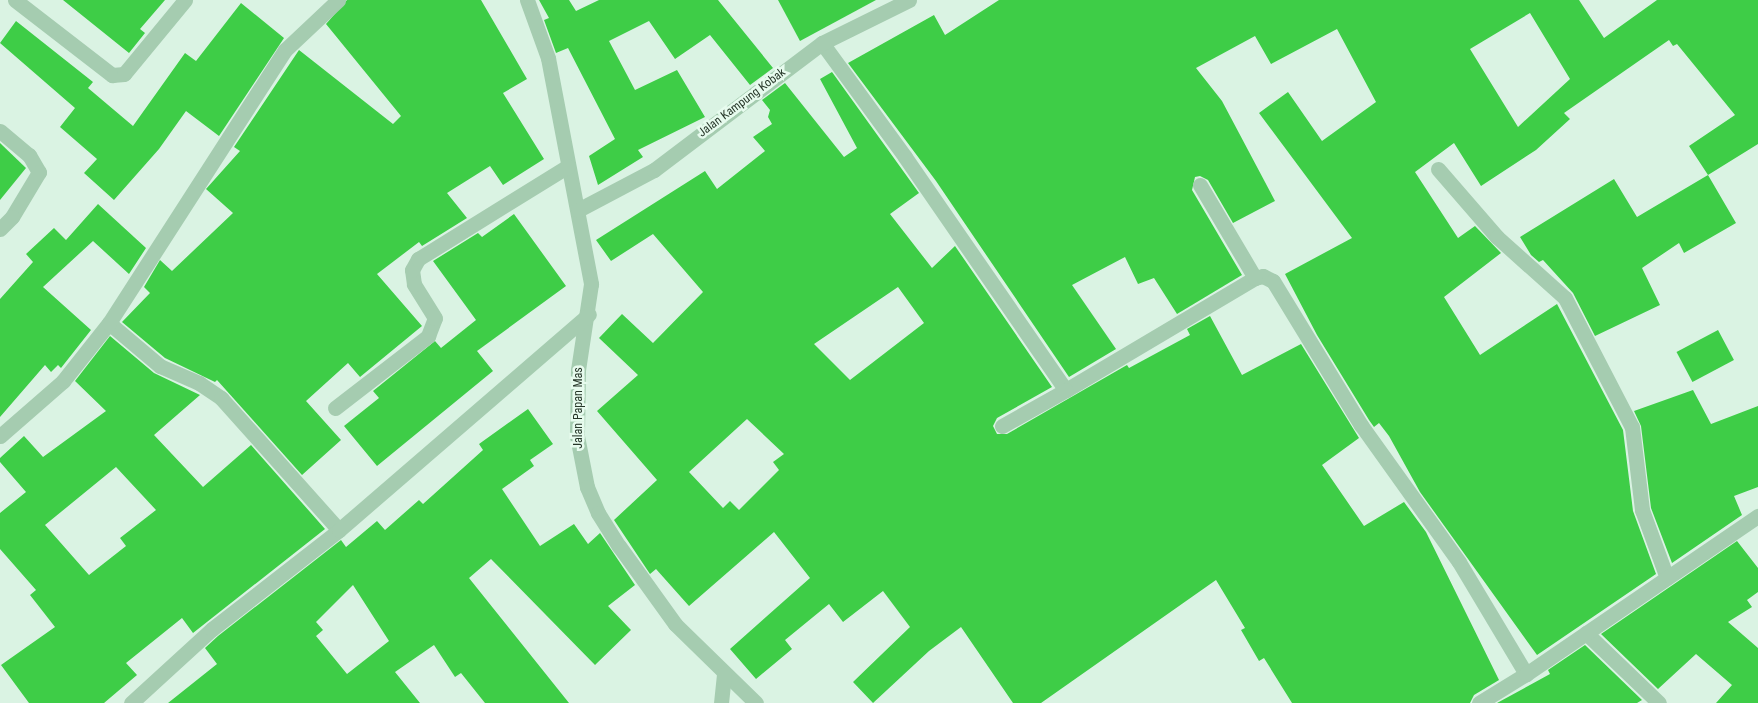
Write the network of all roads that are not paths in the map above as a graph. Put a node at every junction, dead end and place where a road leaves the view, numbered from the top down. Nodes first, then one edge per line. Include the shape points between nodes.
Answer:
1 (15, 0) edge
2 (185, 0) edge
3 (338, 0) edge
4 (527, 0) edge
5 (909, 0) edge
6 (822, 43) junction
7 (0, 131) edge
8 (568, 166) junction
9 (1438, 169) dead end
10 (1200, 185) dead end
11 (578, 210) junction
12 (0, 229) edge
13 (1255, 278) junction
14 (589, 314) junction
15 (109, 324) junction
16 (1066, 390) junction
17 (335, 408) dead end
18 (1002, 426) dead end
19 (0, 436) edge
20 (1758, 516) edge
21 (340, 530) junction
22 (1667, 578) junction
23 (1586, 633) junction
24 (724, 674) junction
25 (1526, 674) junction
26 (131, 703) edge
27 (721, 703) edge
28 (756, 703) edge
29 (1479, 703) edge
30 (1660, 703) edge

1 - 2 street via 112,75 124,74
3 - 15 street via 285,50
4 - 8 street, Jalan Papan Mas via 548,58
5 - 6 street, Jalan Kampung Kobak
6 - 11 street, Jalan Kampung Kobak via 654,170
6 - 16 street
7 - 12 street via 29,155 39,172 12,217
8 - 11 street, Jalan Papan Mas
8 - 17 street via 418,259 412,270 414,284 435,318 428,336
9 - 22 street via 1497,237 1565,298 1632,427 1642,510
10 - 13 street
11 - 14 street, Jalan Papan Mas via 592,284
13 - 16 street
13 - 25 street via 1262,276 1272,281 1361,425 1458,562
14 - 21 street
14 - 24 street, Jalan Papan Mas via 578,370 577,436 587,487 598,513 675,624
15 - 19 street via 63,381
15 - 21 street via 160,366 199,383 221,398
16 - 18 street
20 - 22 street
21 - 26 street via 212,629
22 - 23 street
23 - 25 street
23 - 30 street
24 - 27 street
24 - 28 street, Jalan Papan Mas
25 - 29 street

